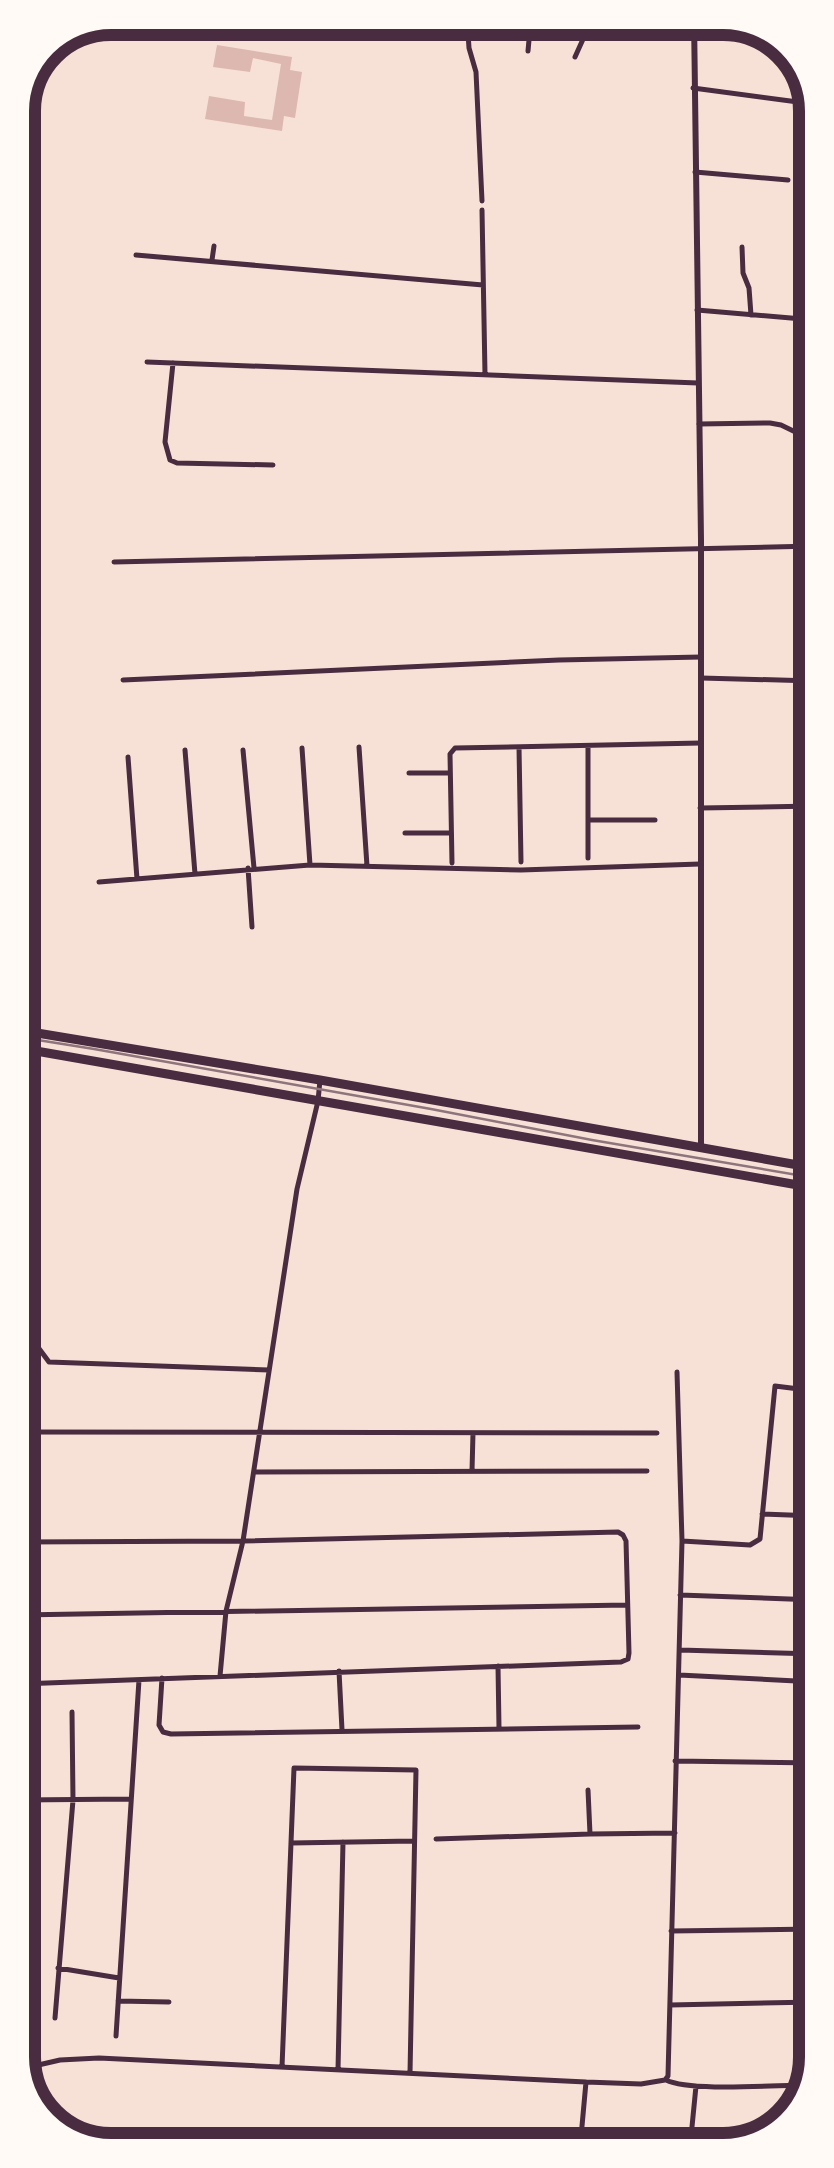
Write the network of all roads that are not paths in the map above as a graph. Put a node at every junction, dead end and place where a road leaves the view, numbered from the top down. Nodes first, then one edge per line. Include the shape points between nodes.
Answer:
1 (468, 35) edge
2 (529, 35) edge
3 (584, 35) edge
4 (695, 35) edge
5 (528, 51) dead end
6 (574, 57) dead end
7 (693, 88) junction
8 (798, 102) edge
9 (695, 172) junction
10 (788, 180) dead end
11 (482, 201) dead end
12 (482, 210) dead end
13 (214, 246) dead end
14 (742, 247) dead end
15 (136, 254) dead end
16 (212, 260) junction
17 (483, 285) junction
18 (697, 310) junction
19 (751, 314) junction
20 (799, 319) edge
21 (147, 362) dead end
22 (172, 363) junction
23 (485, 374) junction
24 (698, 383) junction
25 (699, 424) junction
26 (799, 434) edge
27 (273, 464) dead end
28 (799, 546) edge
29 (701, 547) junction
30 (114, 562) dead end
31 (701, 657) junction
32 (701, 678) junction
33 (124, 680) dead end
34 (799, 681) edge
35 (700, 743) junction
36 (359, 746) dead end
37 (588, 746) junction
38 (518, 747) junction
39 (302, 748) dead end
40 (185, 750) dead end
41 (244, 750) dead end
42 (128, 757) dead end
43 (409, 773) dead end
44 (450, 773) junction
45 (799, 806) edge
46 (700, 808) junction
47 (588, 820) junction
48 (655, 820) dead end
49 (405, 833) dead end
50 (451, 834) junction
51 (588, 858) dead end
52 (521, 862) dead end
53 (452, 863) dead end
54 (310, 864) junction
55 (700, 864) junction
56 (367, 866) junction
57 (251, 868) junction
58 (194, 874) junction
59 (136, 879) junction
60 (99, 882) dead end
61 (252, 927) dead end
62 (35, 1033) edge
63 (35, 1051) edge
64 (320, 1080) junction
65 (318, 1101) junction
66 (701, 1148) junction
67 (799, 1165) edge
68 (700, 1168) junction
69 (799, 1185) edge
70 (35, 1342) edge
71 (269, 1370) junction
72 (677, 1372) dead end
73 (799, 1389) edge
74 (35, 1432) edge
75 (260, 1432) junction
76 (474, 1432) junction
77 (657, 1432) dead end
78 (472, 1471) junction
79 (648, 1471) dead end
80 (255, 1472) junction
81 (762, 1514) junction
82 (799, 1515) edge
83 (35, 1542) edge
84 (244, 1542) junction
85 (682, 1542) junction
86 (680, 1595) junction
87 (799, 1599) edge
88 (627, 1605) junction
89 (226, 1611) junction
90 (35, 1616) edge
91 (680, 1650) junction
92 (799, 1654) edge
93 (498, 1666) junction
94 (339, 1671) junction
95 (679, 1675) junction
96 (220, 1676) junction
97 (162, 1678) junction
98 (139, 1680) junction
99 (799, 1681) edge
100 (35, 1683) edge
101 (72, 1712) dead end
102 (638, 1727) dead end
103 (499, 1728) junction
104 (342, 1730) junction
105 (675, 1761) junction
106 (799, 1763) edge
107 (588, 1790) dead end
108 (131, 1799) junction
109 (35, 1800) edge
110 (73, 1800) junction
111 (590, 1834) junction
112 (675, 1834) junction
113 (436, 1839) dead end
114 (343, 1842) junction
115 (414, 1842) junction
116 (290, 1843) junction
117 (799, 1929) edge
118 (671, 1932) junction
119 (58, 1968) junction
120 (120, 1978) junction
121 (118, 2001) junction
122 (169, 2002) dead end
123 (799, 2002) edge
124 (670, 2005) junction
125 (55, 2018) dead end
126 (116, 2036) dead end
127 (36, 2065) edge
128 (282, 2067) junction
129 (338, 2070) junction
130 (410, 2073) junction
131 (666, 2080) junction
132 (586, 2082) junction
133 (794, 2084) edge
134 (696, 2086) junction
135 (581, 2133) edge
136 (691, 2133) edge

1 - 11 street
2 - 5 street
3 - 6 street
4 - 7 street
7 - 8 street
7 - 9 street
9 - 10 street
9 - 18 street
12 - 17 street
13 - 16 street
14 - 19 street
15 - 16 street
16 - 17 street
17 - 23 street
18 - 19 street
18 - 24 street
19 - 20 street
21 - 22 street
22 - 23 street
22 - 27 street via 165,442 170,460
23 - 24 street
24 - 25 street
25 - 26 street via 781,425
25 - 29 street
28 - 29 street
29 - 30 street
29 - 31 street
31 - 32 street
31 - 33 street
32 - 34 street
32 - 35 street
35 - 37 street
35 - 46 street
36 - 56 street
37 - 38 street
37 - 47 street
38 - 44 street via 455,748
38 - 52 street
39 - 54 street
40 - 58 street
41 - 57 street
42 - 59 street
43 - 44 street
44 - 50 street
45 - 46 street
46 - 55 street
47 - 48 street
47 - 51 street
49 - 50 street
50 - 53 street
54 - 56 street
54 - 57 street
55 - 56 street
55 - 66 street
57 - 58 street
57 - 61 street
58 - 59 street
59 - 60 street
62 - 64 highway
63 - 65 highway
64 - 65 street
64 - 66 highway
65 - 68 highway
65 - 71 street
66 - 67 highway
66 - 68 highway
68 - 69 highway
70 - 71 street via 50,1362
71 - 75 street
72 - 85 street
73 - 81 street via 776,1386
74 - 75 street
75 - 76 street
75 - 80 street
76 - 77 street
76 - 78 street
78 - 79 street
78 - 80 street
80 - 84 street
81 - 82 street
81 - 85 street via 756,1543
83 - 84 street
84 - 88 street via 618,1532 626,1540
84 - 89 street
85 - 86 street
86 - 87 street
86 - 91 street
88 - 89 street
88 - 93 street via 628,1659
89 - 90 street
89 - 96 street
91 - 92 street
91 - 95 street
93 - 94 street
93 - 103 street
94 - 96 street
94 - 104 street
95 - 99 street
95 - 105 street
96 - 97 street
97 - 98 street
97 - 104 street via 164,1732
98 - 100 street
98 - 108 street
101 - 110 street
102 - 103 street
103 - 104 street
105 - 106 street
105 - 112 street
107 - 111 street
108 - 110 street
108 - 120 street
109 - 110 street
110 - 119 street
111 - 112 street
111 - 113 street
112 - 118 street
114 - 115 street
114 - 116 street
114 - 129 street
115 - 116 street via 416,1770 294,1768
115 - 130 street
116 - 128 street
117 - 118 street
118 - 124 street
119 - 120 street
119 - 125 street
120 - 121 street
121 - 122 street
121 - 126 street
123 - 124 street
124 - 131 street
127 - 128 street via 100,2058
128 - 129 street
129 - 130 street
130 - 132 street
131 - 132 street
131 - 134 street
132 - 135 street
133 - 134 street
134 - 136 street

